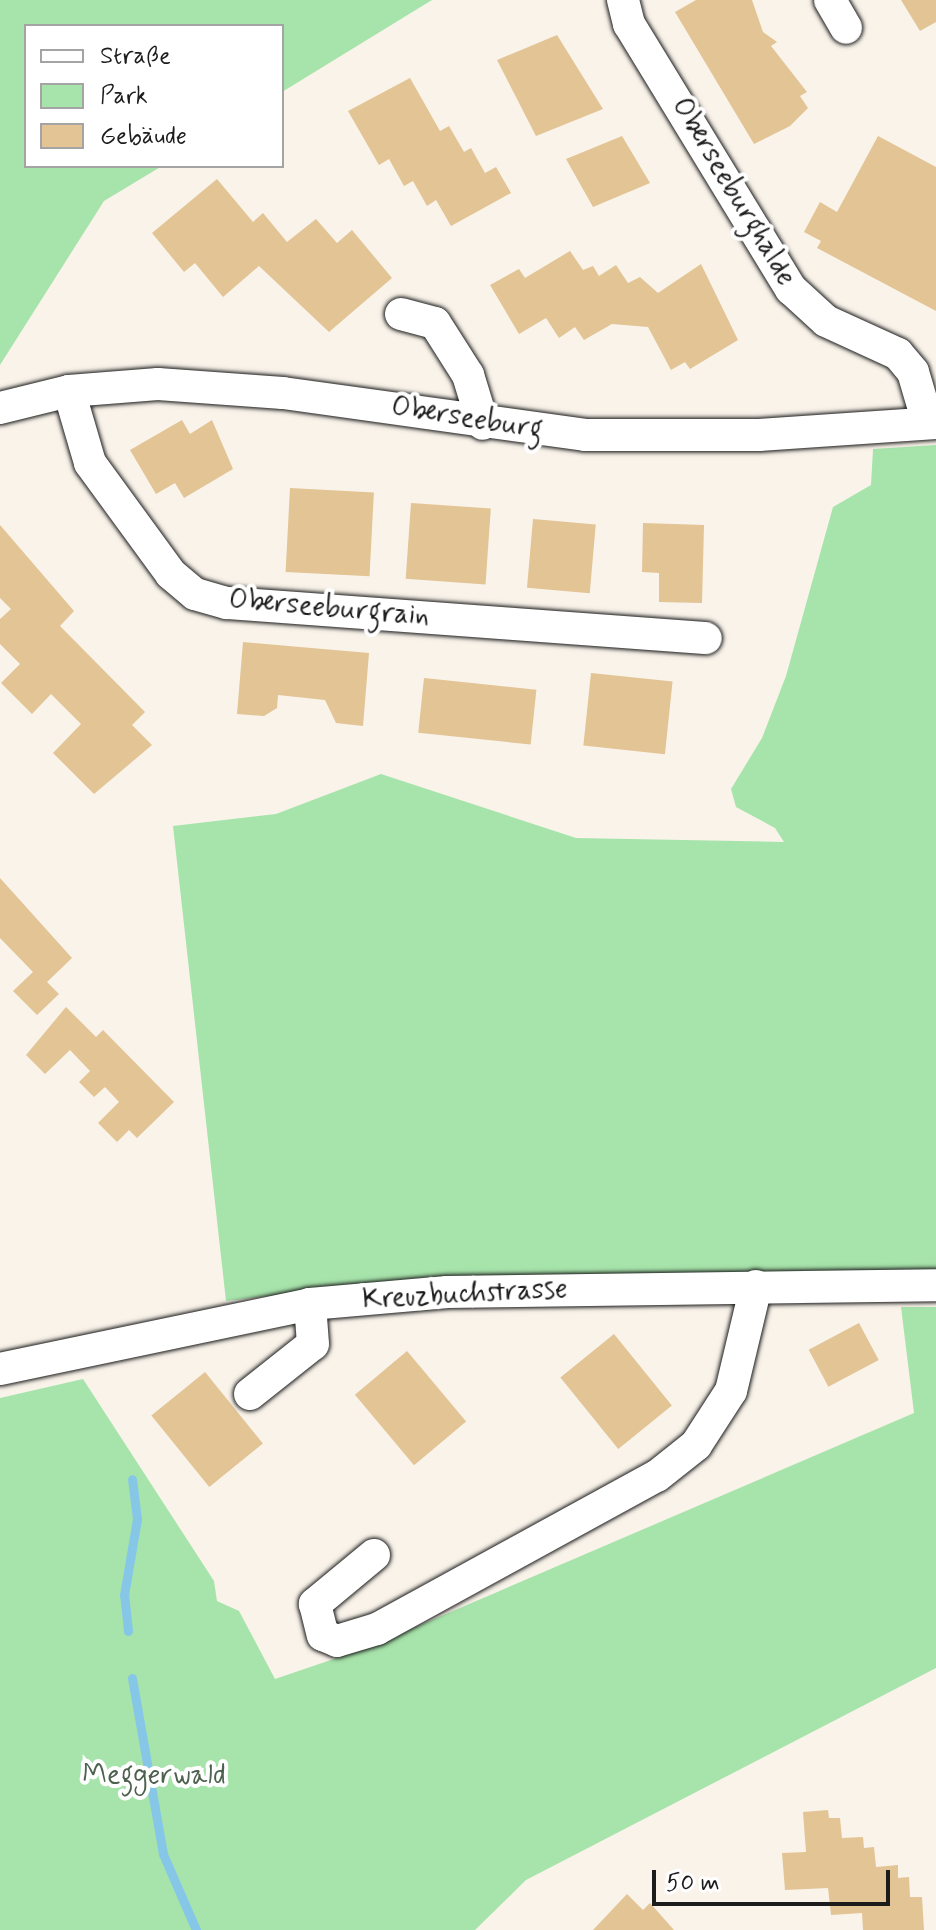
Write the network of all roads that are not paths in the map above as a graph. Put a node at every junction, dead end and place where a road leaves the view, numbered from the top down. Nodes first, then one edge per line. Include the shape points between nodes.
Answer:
1 (623, 0) edge
2 (830, 0) edge
3 (846, 28) dead end
4 (401, 314) dead end
5 (69, 391) junction
6 (0, 408) edge
7 (932, 423) edge
8 (483, 424) junction
9 (706, 638) dead end
10 (936, 1285) edge
11 (756, 1286) junction
12 (310, 1304) junction
13 (0, 1369) edge
14 (250, 1394) dead end
15 (374, 1555) dead end

1 - 7 street, Oberseeburghalde via 629,24 791,289 826,321 898,354 913,372
2 - 3 street
4 - 8 street via 435,323 468,375
5 - 6 street, Oberseeburg
5 - 8 street, Oberseeburg via 220,387
5 - 9 street, Oberseeburgrain via 90,463 171,574 195,594 227,603
7 - 8 street, Oberseeburg via 628,436
10 - 11 street, Kreuzbuchstrasse
11 - 12 street, Kreuzbuchstrasse via 447,1292
11 - 15 street via 731,1391 696,1445 657,1476 377,1629 337,1641 323,1635 315,1604
12 - 13 street, Kreuzbuchstrasse
12 - 14 street via 313,1344

